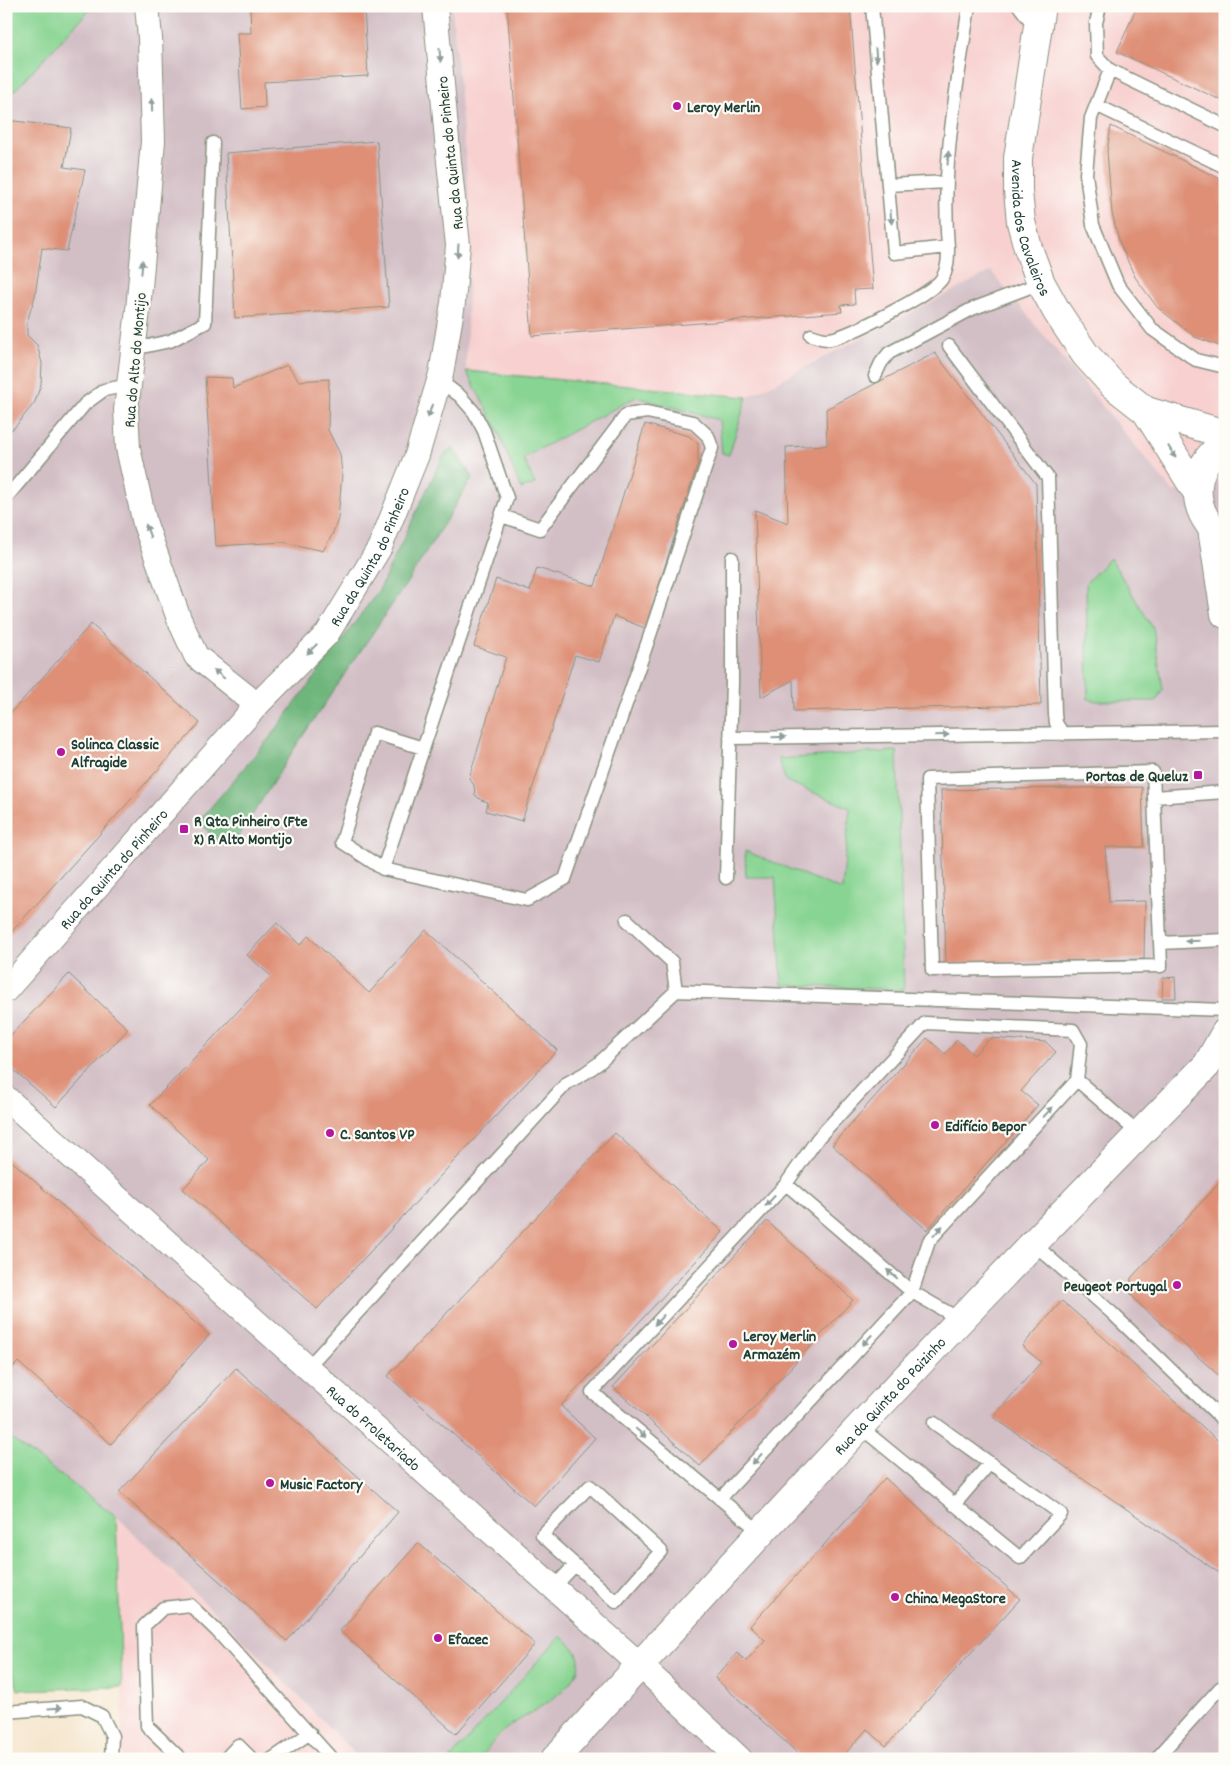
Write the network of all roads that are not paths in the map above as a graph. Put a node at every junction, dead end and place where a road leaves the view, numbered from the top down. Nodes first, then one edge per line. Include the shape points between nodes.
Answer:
1 (147, 6) edge
2 (436, 6) edge
3 (872, 6) edge
4 (969, 6) edge
5 (1020, 6) edge
6 (1100, 6) edge
7 (1039, 18) edge
8 (1110, 70) junction
9 (1096, 105) junction
10 (1225, 126) edge
11 (213, 143) dead end
12 (1225, 167) edge
13 (947, 182) junction
14 (888, 185) junction
15 (948, 247) junction
16 (1041, 283) junction
17 (812, 335) dead end
18 (950, 346) dead end
19 (133, 349) junction
20 (1225, 366) edge
21 (875, 376) dead end
22 (439, 380) junction
23 (129, 385) junction
24 (1146, 411) junction
25 (1225, 434) edge
26 (1225, 444) edge
27 (1197, 492) junction
28 (6, 498) edge
29 (502, 516) junction
30 (1218, 534) edge
31 (732, 558) dead end
32 (1225, 614) edge
33 (256, 705) junction
34 (1225, 731) edge
35 (1063, 734) junction
36 (730, 738) junction
37 (422, 748) junction
38 (1225, 792) edge
39 (1154, 797) junction
40 (383, 869) junction
41 (726, 878) dead end
42 (627, 920) dead end
43 (1225, 940) edge
44 (1160, 943) junction
45 (6, 990) edge
46 (676, 991) junction
47 (1225, 1010) edge
48 (1225, 1033) edge
49 (1077, 1080) junction
50 (6, 1098) edge
51 (1139, 1134) junction
52 (786, 1184) junction
53 (1033, 1243) junction
54 (912, 1292) junction
55 (962, 1320) junction
56 (307, 1368) junction
57 (1225, 1422) edge
58 (934, 1423) dead end
59 (860, 1426) junction
60 (990, 1463) junction
61 (720, 1499) junction
62 (954, 1505) junction
63 (760, 1532) junction
64 (575, 1565) junction
65 (553, 1588) junction
66 (639, 1664) junction
67 (1225, 1692) edge
68 (6, 1712) edge
69 (310, 1733) junction
70 (112, 1759) edge
71 (180, 1759) edge
72 (225, 1759) edge
73 (252, 1759) edge
74 (272, 1759) edge
75 (332, 1759) edge
76 (555, 1759) edge
77 (740, 1759) edge
78 (1156, 1759) edge

19 -> 1 street, Rua do Alto do Montijo via 153,141
2 -> 22 street, Rua da Quinta do Pinheiro via 458,245 453,303
3 -> 14 lane
13 -> 4 lane via 951,124
5 - 7 lane
6 - 8 lane via 1096,22 1097,56
7 - 16 street, Avenida dos Cavaleiros via 1018,158 1018,191 1023,230
8 - 9 lane
8 - 10 lane
9 - 12 lane
9 - 20 lane via 1091,118 1086,174 1093,225 1118,285 1152,329 1196,360
11 - 19 lane via 205,323 170,341
13 - 14 lane
13 - 15 lane via 945,215
14 -> 15 lane via 894,253
15 - 17 lane via 947,268 925,294 845,336 828,340
16 - 21 lane via 972,309 889,353
16 - 24 street, Avenida dos Cavaleiros via 1085,354 1113,385
18 - 35 lane via 1048,478 1055,714
19 - 23 street, Rua do Alto do Montijo
22 - 29 lane via 460,396 484,431 507,498
22 -> 33 street, Rua da Quinta do Pinheiro via 417,455 380,547 327,634
23 - 28 lane via 104,390 86,404
33 -> 23 street, Rua do Alto do Montijo via 196,656 179,619 145,524 128,448 126,410
24 - 25 street, Avenida dos Cavaleiros
24 -> 27 street, Avenida dos Cavaleiros
26 - 27 street via 1215,450 1201,469
27 - 30 street via 1201,512
29 - 37 lane
29 - 40 lane via 540,529 626,415 647,412 693,422 708,436 712,448 565,879 527,900
30 - 32 street
31 - 36 lane
33 - 45 street, Rua da Quinta do Pinheiro
34 - 35 lane
36 -> 35 lane
36 - 41 lane
37 - 40 lane
37 - 40 lane via 374,733 342,842
38 - 39 lane
39 - 44 lane
39 - 44 lane via 1153,772 927,779 932,970 1161,966
42 - 46 lane via 672,962
43 -> 44 lane
46 - 47 lane
46 - 56 lane via 599,1063 566,1083
48 - 51 street, Rua da Quinta do Paizinho via 1207,1065
49 - 51 lane
49 - 52 lane via 1081,1044 1073,1030 925,1023 818,1138
54 -> 49 lane via 929,1241
50 - 56 street, Rua do Proletariado
51 - 53 street, Rua da Quinta do Paizinho
54 -> 52 lane
52 -> 61 lane via 592,1392
53 - 55 street, Rua da Quinta do Paizinho
53 - 57 lane via 1112,1313
54 - 55 lane
54 -> 61 lane
55 - 59 street, Rua da Quinta do Paizinho
56 - 65 street, Rua do Proletariado
58 - 60 lane
59 - 62 lane
59 - 63 street, Rua da Quinta do Paizinho
60 - 62 lane
60 - 62 lane via 1061,1514 1020,1558
61 - 63 lane
63 - 66 street, Rua da Quinta do Paizinho
64 - 64 lane via 616,1602 661,1551 590,1486 542,1535
64 - 65 lane
65 - 66 street, Rua do Proletariado
66 - 76 street, Rua da Quinta do Paizinho
66 - 77 street, Rua do Proletariado
67 - 78 lane via 1220,1688
68 -> 70 lane via 82,1706 102,1716 112,1736
69 - 71 lane via 190,1605 163,1608 144,1626 147,1726
69 - 74 lane
69 - 75 lane
72 - 73 lane via 238,1746

